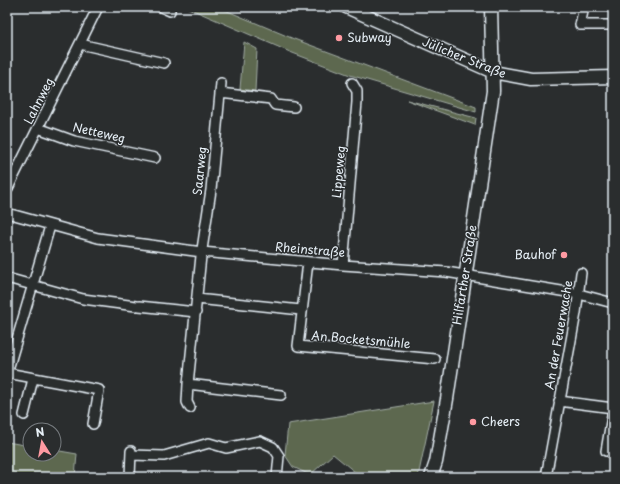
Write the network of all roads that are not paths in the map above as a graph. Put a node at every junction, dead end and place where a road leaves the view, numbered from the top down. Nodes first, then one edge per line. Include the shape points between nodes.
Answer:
1 (98, 7) edge
2 (161, 7) edge
3 (346, 7) edge
4 (491, 7) edge
5 (584, 7) edge
6 (170, 11) dead end
7 (613, 25) edge
8 (80, 44) junction
9 (164, 63) dead end
10 (494, 72) junction
11 (613, 77) edge
12 (221, 83) dead end
13 (352, 83) dead end
14 (220, 93) junction
15 (294, 108) dead end
16 (38, 128) junction
17 (155, 158) dead end
18 (7, 190) edge
19 (7, 212) edge
20 (50, 226) junction
21 (202, 252) junction
22 (308, 262) junction
23 (343, 265) junction
24 (581, 273) dead end
25 (465, 274) junction
26 (7, 278) edge
27 (32, 286) junction
28 (579, 294) junction
29 (197, 299) junction
30 (613, 303) edge
31 (301, 310) junction
32 (196, 312) junction
33 (435, 359) dead end
34 (7, 373) edge
35 (33, 379) junction
36 (188, 384) junction
37 (281, 394) dead end
38 (559, 401) junction
39 (190, 408) dead end
40 (613, 409) edge
41 (24, 415) dead end
42 (93, 424) dead end
43 (606, 451) dead end
44 (130, 477) edge
45 (277, 477) edge
46 (431, 477) edge
47 (546, 477) edge

1 - 8 street, Lahnweg
2 - 6 street
3 - 10 main road, Jülicher Straße
4 - 10 main road, Hilfarther Straße
5 - 7 street via 580,25
8 - 9 street
8 - 16 street, Lahnweg
10 - 11 main road, Jülicher Straße via 531,79
10 - 25 main road, Hilfarther Straße
12 - 14 street, Saarweg
13 - 23 street, Lippeweg via 358,91
14 - 15 street via 271,99 275,105
14 - 21 street, Saarweg
16 - 17 street, Netteweg via 74,140
16 - 18 street, Lahnweg
19 - 20 street, Rheinstraße
20 - 21 street, Rheinstraße via 98,238
20 - 27 street
21 - 22 street, Rheinstraße
21 - 29 street
22 - 23 street, Rheinstraße
22 - 31 street, An Bocketsmühle
23 - 25 street, Rheinstraße
24 - 28 street, An der Feuerwache
25 - 28 street, Rheinstraße
25 - 46 main road, Hilfarther Straße via 436,462
26 - 27 street
27 - 32 street via 83,299
27 - 34 street
28 - 30 street, Rheinstraße
28 - 38 street, An der Feuerwache
29 - 31 street
29 - 32 street
31 - 33 street, An Bocketsmühle via 298,346
32 - 36 street
34 - 35 street
35 - 41 street
35 - 42 street via 99,390
36 - 37 street
36 - 39 street via 187,402
38 - 40 street, An der Feuerwache
38 - 47 street, An der Feuerwache
40 - 43 street, An der Feuerwache
44 - 45 street via 131,453 164,456 210,443 226,448 260,441 272,447 280,456

